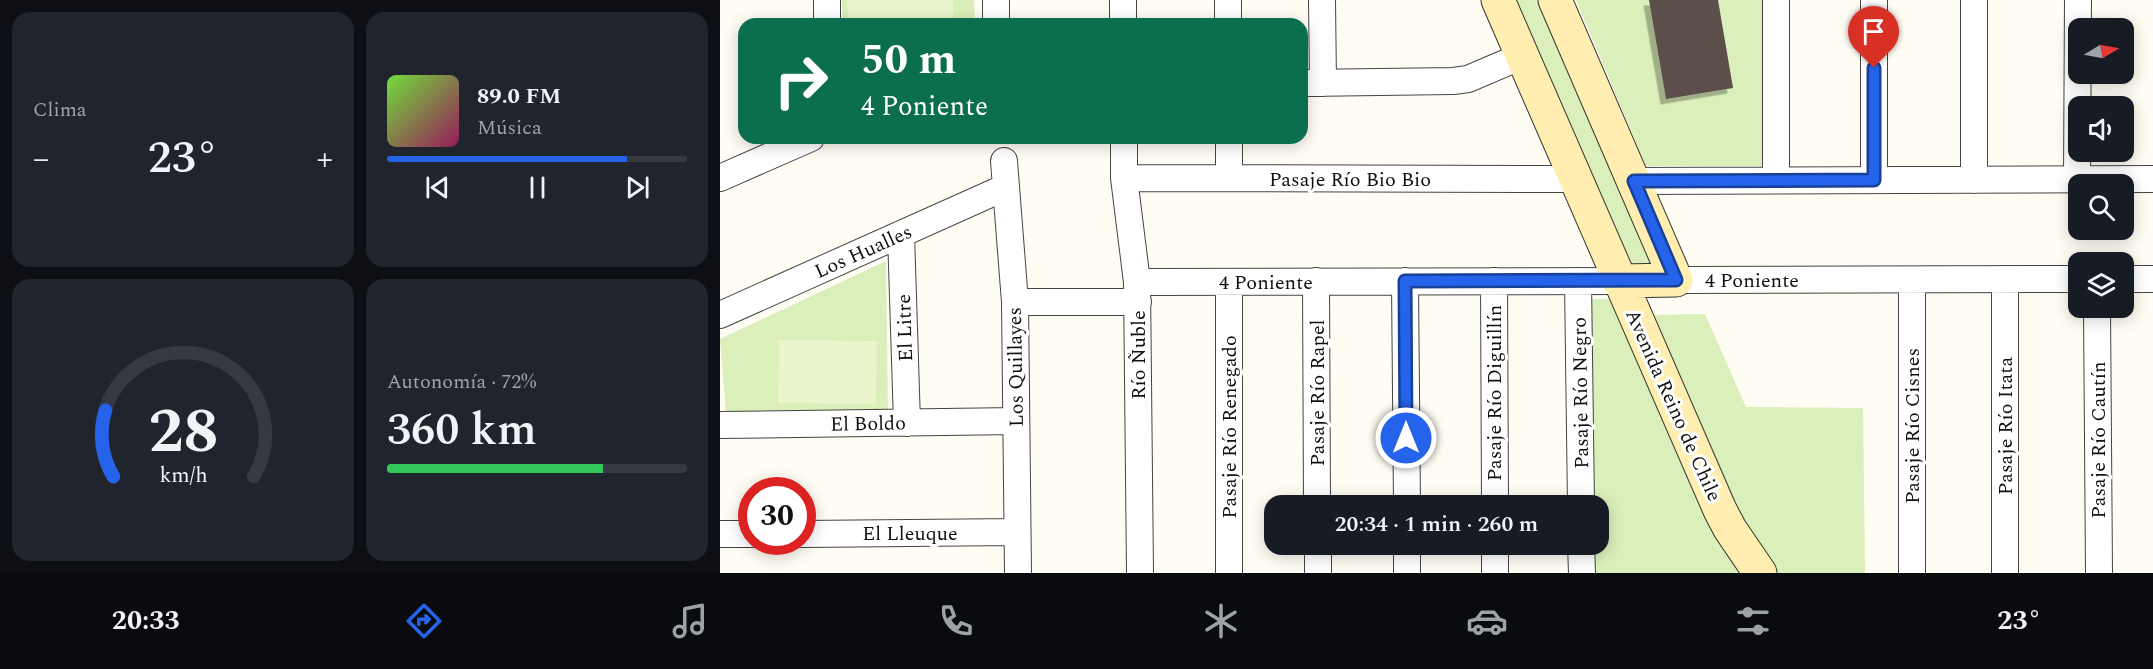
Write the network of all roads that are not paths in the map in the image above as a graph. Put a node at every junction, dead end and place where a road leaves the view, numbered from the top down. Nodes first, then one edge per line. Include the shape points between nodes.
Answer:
1 (827, 0) edge
2 (996, 0) edge
3 (1123, 0) edge
4 (1228, 0) edge
5 (1322, 0) edge
6 (1498, 0) edge
7 (1555, 0) edge
8 (1776, 0) edge
9 (1874, 0) edge
10 (1974, 0) edge
11 (2078, 0) edge
12 (827, 18) edge
13 (996, 18) edge
14 (1123, 18) edge
15 (1228, 18) edge
16 (1522, 56) junction
17 (797, 144) edge
18 (1124, 144) edge
19 (1229, 144) edge
20 (1004, 161) dead end
21 (2078, 174) edge
22 (720, 178) edge
23 (1124, 178) junction
24 (1229, 178) junction
25 (1575, 179) junction
26 (2068, 179) edge
27 (2134, 179) edge
28 (2153, 179) edge
29 (1776, 180) junction
30 (1874, 180) junction
31 (1974, 180) junction
32 (1634, 181) junction
33 (1006, 187) junction
34 (901, 234) junction
35 (2005, 279) junction
36 (2068, 279) edge
37 (2134, 279) edge
38 (2153, 279) edge
39 (1676, 280) junction
40 (1912, 280) junction
41 (1316, 281) junction
42 (1405, 281) junction
43 (1494, 281) junction
44 (1578, 281) junction
45 (1619, 281) junction
46 (1228, 282) junction
47 (1138, 292) junction
48 (1015, 302) junction
49 (720, 315) edge
50 (2097, 318) edge
51 (1016, 421) junction
52 (907, 423) junction
53 (720, 425) edge
54 (1317, 495) edge
55 (1407, 495) edge
56 (1495, 495) edge
57 (1581, 495) edge
58 (1017, 532) junction
59 (720, 534) edge
60 (738, 534) edge
61 (816, 534) edge
62 (1318, 555) edge
63 (1407, 555) edge
64 (1495, 555) edge
65 (1581, 555) edge
66 (1018, 573) edge
67 (1140, 573) edge
68 (1229, 573) edge
69 (1318, 573) edge
70 (1407, 573) edge
71 (1495, 573) edge
72 (1582, 573) edge
73 (1760, 573) edge
74 (1912, 573) edge
75 (2005, 573) edge
76 (2098, 573) edge

1 - 12 street
2 - 13 street
3 - 14 street
4 - 15 street
5 - 16 street via 1314,83 1453,81 1468,79
6 - 16 street, Avenida Reino de Chile
7 - 32 street
8 - 29 street
9 - 30 street
10 - 31 street
11 - 21 street
16 - 25 street, Avenida Reino de Chile
17 - 22 street
18 - 23 street, Río Ñuble
19 - 24 street
20 - 33 street, Los Quillayes
23 - 24 street, Pasaje Río Bio Bio
23 - 47 street, Río Ñuble
24 - 25 street, Pasaje Río Bio Bio
25 - 45 street, Avenida Reino de Chile
26 - 31 street
27 - 28 street
29 - 30 street
29 - 32 street
30 - 31 street
32 - 39 street
33 - 34 street, Los Hualles
33 - 48 street, Los Quillayes
34 - 49 street, Los Hualles
34 - 52 street, El Litre
35 - 36 street, 4 Poniente
35 - 40 street, 4 Poniente
35 - 75 street, Pasaje Río Itata
37 - 38 street
39 - 40 street, 4 Poniente
39 - 45 street, 4 Poniente
40 - 74 street, Pasaje Río Cisnes
41 - 42 street, 4 Poniente
41 - 46 street, 4 Poniente
41 - 54 street, Pasaje Río Rapel
42 - 43 street, 4 Poniente
42 - 55 street
43 - 44 street, 4 Poniente
43 - 56 street, Pasaje Río Diguillín
44 - 45 street, 4 Poniente
44 - 57 street, Pasaje Río Negro
45 - 73 street, Avenida Reino de Chile via 1720,510
46 - 47 street, 4 Poniente
46 - 68 street, Pasaje Río Renegado
47 - 48 street, 4 Poniente
47 - 67 street, Río Ñuble
48 - 51 street, Los Quillayes
50 - 76 street, Pasaje Río Cautín
51 - 52 street, El Boldo
51 - 58 street, Los Quillayes
52 - 53 street, El Boldo
58 - 61 street, El Lleuque
58 - 66 street, Los Quillayes
59 - 60 street
62 - 69 street
63 - 70 street
64 - 71 street
65 - 72 street

